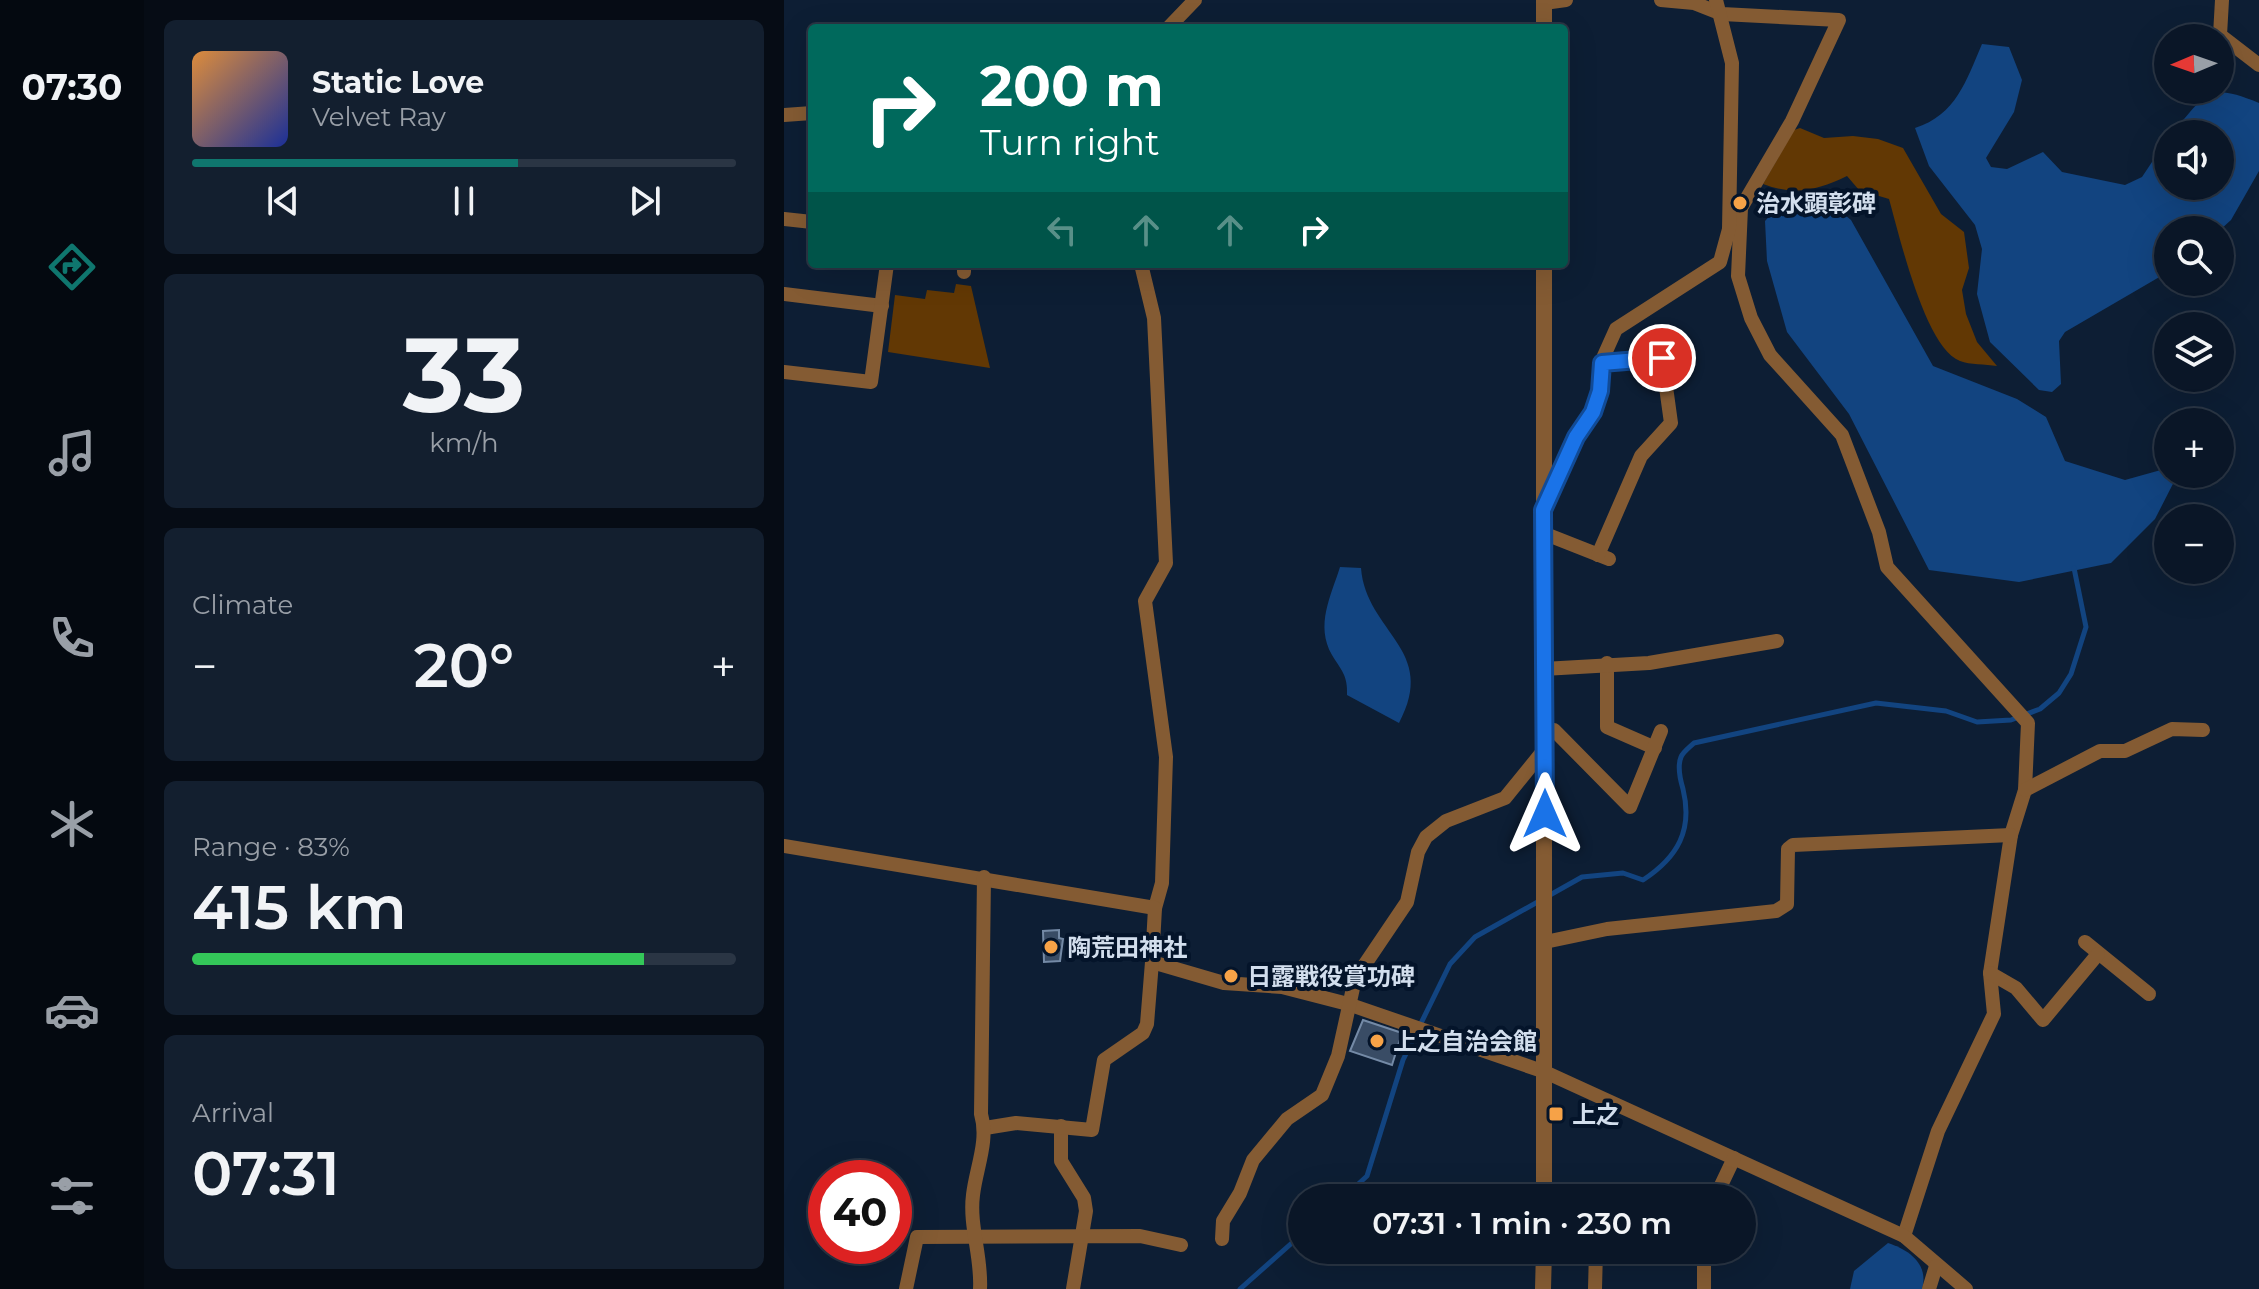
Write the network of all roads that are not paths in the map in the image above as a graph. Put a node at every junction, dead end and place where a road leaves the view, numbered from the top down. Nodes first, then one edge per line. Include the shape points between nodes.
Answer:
1 (1195, 0) edge
2 (1566, 0) edge
3 (1661, 0) edge
4 (2222, 0) edge
5 (1544, 2) edge
6 (1719, 7) edge
7 (1172, 24) edge
8 (1544, 24) edge
9 (2259, 65) edge
10 (808, 113) edge
11 (784, 115) edge
12 (1735, 209) junction
13 (784, 219) edge
14 (808, 222) edge
15 (887, 268) edge
16 (1142, 268) edge
17 (1544, 268) edge
18 (784, 294) edge
19 (882, 306) junction
20 (1602, 363) junction
21 (784, 372) edge
22 (1543, 510) junction
23 (1543, 533) junction
24 (1777, 641) dead end
25 (1607, 663) junction
26 (1543, 669) junction
27 (1544, 730) junction
28 (2203, 730) dead end
29 (1661, 731) dead end
30 (1655, 748) junction
31 (1544, 750) junction
32 (2025, 790) junction
33 (2011, 835) junction
34 (784, 846) edge
35 (984, 877) junction
36 (1155, 908) junction
37 (1545, 942) junction
38 (2085, 942) dead end
39 (2098, 954) junction
40 (1152, 962) junction
41 (1990, 973) junction
42 (2149, 994) dead end
43 (1348, 1004) junction
44 (1545, 1072) junction
45 (1061, 1126) junction
46 (985, 1128) junction
47 (1734, 1158) junction
48 (1544, 1184) edge
49 (1722, 1184) edge
50 (1081, 1236) junction
51 (1904, 1236) junction
52 (975, 1237) junction
53 (1222, 1239) dead end
54 (1181, 1245) dead end
55 (1544, 1264) edge
56 (1596, 1264) edge
57 (1704, 1264) edge
58 (1936, 1266) junction
59 (906, 1289) edge
60 (980, 1289) edge
61 (1073, 1289) edge
62 (1543, 1289) edge
63 (1595, 1289) edge
64 (1704, 1289) edge
65 (1929, 1289) edge
66 (1966, 1289) edge

1 - 7 street
2 - 5 street
3 - 6 street
4 - 9 street via 2220,35
5 - 8 street
6 - 12 street via 1732,63
6 - 12 street via 1839,20 1792,121
10 - 11 street
12 - 20 street via 1720,262 1624,322 1608,341
12 - 32 street via 1738,276 1751,318 1770,355 1842,435 1887,567 2028,723
13 - 14 street
15 - 19 street
16 - 36 street via 1154,318 1166,563 1145,601 1166,757 1162,883
17 - 22 street
18 - 19 street
19 - 21 street via 871,382
20 - 22 street via 1593,412
20 - 23 street via 1662,358 1671,423 1641,456 1604,557
22 - 23 street
23 - 26 street
24 - 25 street via 1649,663
25 - 26 street
25 - 30 street via 1607,727
26 - 27 street
27 - 30 street via 1554,730 1630,807
27 - 31 street
28 - 32 street via 2172,729 2125,751 2100,751
29 - 30 street
31 - 37 street
31 - 43 street via 1505,798 1446,821 1426,837 1407,902 1355,979
32 - 33 street
33 - 37 street via 1793,845 1788,849 1787,904 1776,911 1607,929
33 - 41 street
34 - 35 street
35 - 36 street
35 - 46 street
36 - 40 street
37 - 44 street
38 - 39 street
39 - 41 street via 2043,1020 2016,988
39 - 42 street
40 - 43 street via 1224,983 1282,987
40 - 45 street via 1147,1024 1143,1033 1104,1060 1092,1130
41 - 51 street via 1994,1014 1938,1131
43 - 44 street
43 - 53 street via 1338,1056 1322,1095 1287,1119 1253,1160 1223,1221
44 - 47 street
44 - 48 street
45 - 46 street via 1016,1123
45 - 50 street via 1061,1161 1084,1198
46 - 52 street via 972,1197
47 - 49 street
47 - 51 street
50 - 52 street
50 - 54 street via 1140,1236
50 - 61 street
51 - 58 street
52 - 59 street via 917,1237
52 - 60 street
55 - 62 street
56 - 63 street
57 - 64 street
58 - 65 street
58 - 66 street

